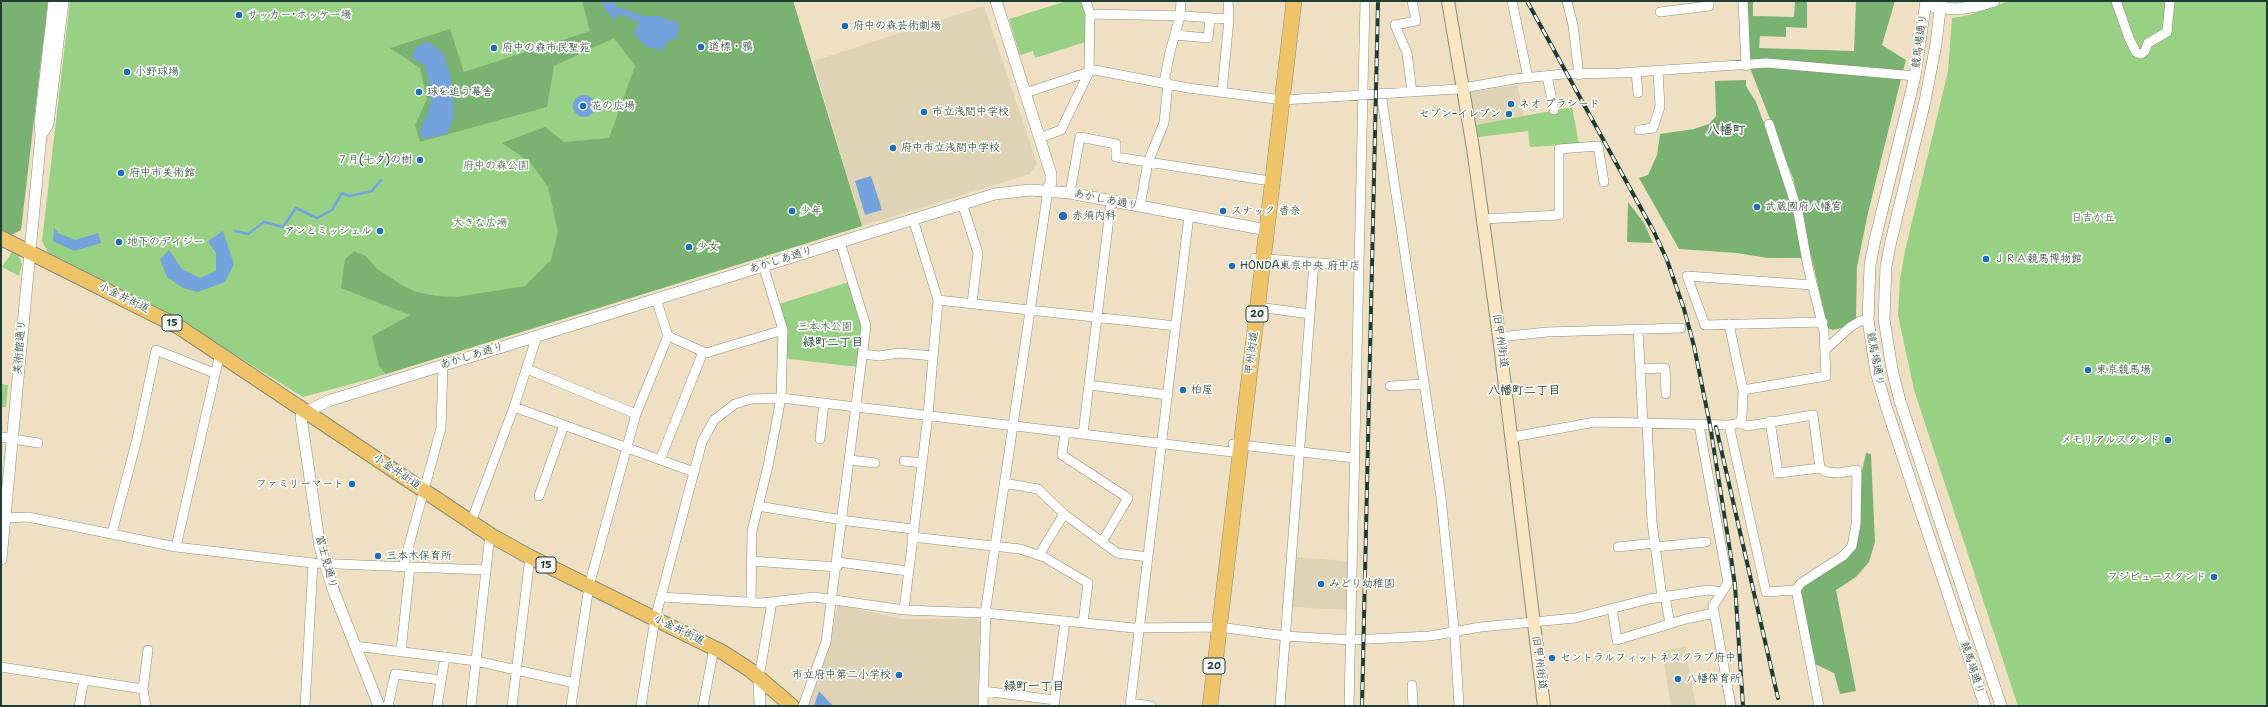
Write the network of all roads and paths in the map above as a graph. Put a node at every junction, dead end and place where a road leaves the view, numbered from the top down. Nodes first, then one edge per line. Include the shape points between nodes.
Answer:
1 (54, 1) edge
2 (63, 1) edge
3 (998, 1) edge
4 (1086, 1) edge
5 (1181, 1) edge
6 (1228, 1) edge
7 (1284, 1) edge
8 (1294, 1) edge
9 (1364, 1) edge
10 (1412, 1) edge
11 (1448, 1) edge
12 (1512, 1) edge
13 (1567, 1) edge
14 (1709, 1) edge
15 (1743, 1) edge
16 (1994, 1) edge
17 (2116, 1) edge
18 (2170, 1) edge
19 (1926, 4) edge
20 (1940, 4) edge
21 (1660, 12) dead end
22 (1090, 14) junction
23 (1180, 16) junction
24 (1210, 18) junction
25 (1229, 19) junction
26 (1175, 35) junction
27 (1746, 66) junction
28 (1658, 71) junction
29 (1089, 72) junction
30 (1636, 72) junction
31 (1579, 75) junction
32 (1547, 76) junction
33 (1915, 76) junction
34 (1528, 78) junction
35 (1166, 83) junction
36 (1463, 87) junction
37 (1222, 92) junction
38 (1412, 92) junction
39 (1025, 93) junction
40 (1381, 93) junction
41 (1638, 93) dead end
42 (1362, 94) junction
43 (1278, 100) junction
44 (1554, 110) dead end
45 (1769, 124) dead end
46 (1639, 130) dead end
47 (41, 135) junction
48 (1039, 138) junction
49 (1148, 162) junction
50 (1264, 180) junction
51 (1604, 182) dead end
52 (1048, 190) junction
53 (1070, 192) junction
54 (1111, 201) junction
55 (962, 203) junction
56 (1140, 206) junction
57 (1189, 216) junction
58 (913, 219) junction
59 (1483, 219) junction
60 (1262, 229) junction
61 (1, 238) edge
62 (840, 242) junction
63 (29, 252) junction
64 (1259, 258) junction
65 (1314, 262) junction
66 (763, 266) junction
67 (1358, 266) junction
68 (1812, 285) junction
69 (656, 299) junction
70 (938, 300) junction
71 (972, 303) junction
72 (1258, 307) junction
73 (1030, 309) junction
74 (1310, 314) junction
75 (1097, 317) junction
76 (1868, 320) junction
77 (1822, 322) junction
78 (1729, 324) junction
79 (1176, 326) junction
80 (1681, 328) dead end
81 (1638, 329) junction
82 (783, 330) junction
83 (537, 336) junction
84 (668, 336) junction
85 (1499, 337) junction
86 (1825, 350) junction
87 (703, 352) junction
88 (220, 353) junction
89 (863, 354) junction
90 (933, 356) junction
91 (443, 365) junction
92 (527, 369) junction
93 (1640, 369) junction
94 (214, 373) junction
95 (1424, 384) junction
96 (1089, 385) junction
97 (1390, 386) dead end
98 (1743, 390) junction
99 (1666, 394) dead end
100 (1168, 395) junction
101 (781, 398) junction
102 (824, 403) junction
103 (514, 407) junction
104 (856, 407) junction
105 (306, 412) junction
106 (636, 414) junction
107 (928, 415) junction
108 (1770, 421) junction
109 (1645, 423) junction
110 (1740, 423) junction
111 (564, 425) junction
112 (1699, 425) junction
113 (1729, 425) junction
114 (1014, 427) junction
115 (1065, 432) junction
116 (1083, 434) junction
117 (1513, 437) junction
118 (6, 438) edge
119 (820, 440) dead end
120 (38, 443) dead end
121 (1162, 444) junction
122 (1235, 447) junction
123 (627, 448) junction
124 (1300, 452) junction
125 (1354, 458) junction
126 (660, 460) junction
127 (850, 460) junction
128 (904, 461) dead end
129 (875, 463) dead end
130 (922, 463) junction
131 (1820, 468) junction
132 (694, 472) junction
133 (1004, 483) junction
134 (424, 491) junction
135 (539, 496) dead end
136 (758, 506) junction
137 (1064, 514) junction
138 (3, 518) edge
139 (843, 520) junction
140 (471, 522) junction
141 (112, 533) junction
142 (913, 533) junction
143 (492, 536) junction
144 (1102, 542) junction
145 (1706, 542) dead end
146 (1655, 545) junction
147 (176, 546) junction
148 (995, 546) junction
149 (1618, 547) dead end
150 (1038, 555) junction
151 (530, 557) junction
152 (1148, 557) junction
153 (1, 559) edge
154 (751, 560) junction
155 (313, 563) junction
156 (326, 563) junction
157 (838, 564) junction
158 (406, 567) junction
159 (1956, 569) junction
160 (486, 570) junction
161 (908, 571) junction
162 (1941, 574) junction
163 (589, 586) junction
164 (1796, 590) junction
165 (1722, 592) junction
166 (661, 597) junction
167 (1663, 597) junction
168 (833, 599) junction
169 (751, 602) junction
170 (772, 602) junction
171 (1612, 608) junction
172 (904, 610) junction
173 (985, 613) junction
174 (1714, 613) junction
175 (655, 619) junction
176 (1065, 621) junction
177 (1534, 622) junction
178 (1083, 623) junction
179 (1670, 624) junction
180 (1215, 627) junction
181 (1139, 628) junction
182 (1455, 632) junction
183 (1285, 636) junction
184 (1351, 640) junction
185 (355, 646) junction
186 (714, 648) junction
187 (148, 650) dead end
188 (401, 651) junction
189 (445, 657) junction
190 (476, 661) junction
191 (1, 667) edge
192 (517, 669) junction
193 (759, 677) junction
194 (84, 680) junction
195 (441, 680) junction
196 (575, 683) junction
197 (1412, 684) dead end
198 (143, 689) junction
199 (983, 691) junction
200 (1055, 703) edge
201 (1130, 705) edge
202 (79, 706) edge
203 (146, 706) edge
204 (305, 706) edge
205 (379, 706) edge
206 (388, 706) edge
207 (437, 706) edge
208 (471, 706) edge
209 (512, 706) edge
210 (571, 706) edge
211 (641, 706) edge
212 (703, 706) edge
213 (760, 706) edge
214 (792, 706) edge
215 (803, 706) edge
216 (983, 706) edge
217 (1151, 706) edge
218 (1202, 706) edge
219 (1210, 706) edge
220 (1280, 706) edge
221 (1349, 706) edge
222 (1413, 706) edge
223 (1459, 706) edge
224 (1544, 706) edge
225 (1731, 706) edge
226 (1819, 706) edge
227 (1985, 706) edge
228 (2001, 706) edge

1 - 47 street, 美術館通り via 40,123
2 - 47 street, 美術館通り via 48,124
3 - 39 street
4 - 22 street
5 - 23 street
6 - 25 street
7 - 43 highway, 甲州街道 / 20
8 - 43 highway, 甲州街道 / 20
9 - 42 street
10 - 38 street via 1416,21 1395,26 1407,53
11 - 36 main road, 旧甲州街道
12 - 34 street
13 - 31 street via 1573,25
14 - 21 street via 1709,6
15 - 27 street
16 - 20 street via 1972,7
17 - 18 street via 2136,52 2140,54 2145,51 2148,43 2167,32
19 - 20 street
19 - 33 street, 競馬場通り
20 - 159 street, 競馬場通り via 1926,101 1890,241 1886,266 1884,319 1890,362 1900,401
22 - 23 street
22 - 29 street
23 - 24 street
23 - 26 street
24 - 25 street
24 - 26 street via 1208,38
25 - 37 street
26 - 35 street
27 - 28 street
27 - 33 street via 1767,63
28 - 30 street
28 - 46 street via 1660,107 1653,128
29 - 35 street via 1095,70
29 - 39 street
29 - 48 street via 1061,130
30 - 31 street
30 - 41 street
31 - 32 street
32 - 34 street
32 - 44 street
33 - 76 street, 競馬場通り via 1870,265
34 - 36 street
35 - 37 street
35 - 49 street via 1164,123
36 - 38 street
36 - 59 main road, 旧甲州街道
37 - 43 street
38 - 40 street
39 - 48 street
40 - 42 street
40 - 95 street
42 - 43 street
42 - 67 street
43 - 50 highway, 甲州街道 / 20
43 - 60 highway, 甲州街道 / 20
45 - 68 street via 1798,212
47 - 63 street, 美術館通り
48 - 52 street via 1052,182
49 - 50 street
49 - 53 street via 1116,157 1116,144 1080,137
49 - 56 street
50 - 60 highway, 甲州街道 / 20
51 - 59 street via 1598,146 1559,149 1559,215
52 - 53 street, あかしあ通り
52 - 55 street, あかしあ通り via 1004,192
52 - 73 street
53 - 54 street, あかしあ通り
54 - 56 street, あかしあ通り
54 - 75 street
55 - 58 street, あかしあ通り
55 - 71 street via 978,253
56 - 57 street, あかしあ通り
57 - 60 street, あかしあ通り
57 - 79 street
58 - 62 street, あかしあ通り
58 - 70 street
59 - 85 main road, 旧甲州街道
60 - 64 highway, 甲州街道 / 20
61 - 63 main road, 小金井街道 / 15
62 - 66 street, あかしあ通り
62 - 89 street via 866,326
63 - 88 main road, 小金井街道 / 15 via 162,318
63 - 118 street, 美術館通り
64 - 65 street
64 - 72 highway, 甲州街道 / 20
64 - 122 highway, 甲州街道 / 20
65 - 67 street
65 - 74 street
66 - 69 street, あかしあ通り
66 - 82 street
67 - 125 street
68 - 77 street
68 - 78 street via 1687,276 1705,325
69 - 83 street, あかしあ通り
69 - 84 street
70 - 71 street
70 - 90 street
71 - 73 street
72 - 74 street
72 - 122 highway, 甲州街道 / 20
73 - 75 street
73 - 114 street
74 - 124 street
75 - 79 street
75 - 96 street
76 - 86 street via 1850,327
76 - 162 street, 競馬場通り via 1876,372
77 - 78 street
77 - 86 street
78 - 98 street
79 - 100 street
80 - 81 street
81 - 85 street via 1547,332
81 - 93 street
82 - 87 street
82 - 101 street
83 - 91 street, あかしあ通り
83 - 92 street
84 - 87 street
84 - 106 street
85 - 117 main road, 旧甲州街道
86 - 98 street via 1826,376
87 - 126 street
88 - 94 street
88 - 105 main road, 小金井街道 / 15
89 - 90 street via 879,356 899,353
89 - 104 street
90 - 107 street
91 - 105 street, あかしあ通り via 328,401
91 - 134 street via 441,428
92 - 103 street
92 - 106 street
93 - 99 street via 1665,368
93 - 109 street
94 - 141 street via 156,350 137,439
94 - 147 street
95 - 97 street
95 - 182 street via 1441,497
96 - 100 street
96 - 116 street
98 - 110 street
100 - 121 street
101 - 102 street
101 - 132 street via 751,399 735,404 723,412 706,432
101 - 136 street
102 - 104 street
102 - 119 street
103 - 111 street
103 - 140 street
104 - 107 street
104 - 127 street
105 - 134 main road, 小金井街道 / 15
105 - 156 street, 富士見通り via 301,417 317,526
106 - 123 street
107 - 114 street
107 - 130 street
108 - 110 street via 1748,426
108 - 131 street via 1778,473
108 - 131 street via 1813,415
109 - 112 street
109 - 117 street via 1595,422
109 - 146 street
110 - 113 street
111 - 123 street
111 - 135 street
112 - 113 street
112 - 165 street via 1728,583
113 - 164 street via 1766,592
114 - 115 street
114 - 133 street
115 - 116 street
115 - 144 street via 1062,455 1128,498
116 - 121 street
117 - 177 main road, 旧甲州街道
118 - 120 street
118 - 138 street, 美術館通り
121 - 122 street
121 - 152 street
122 - 124 street
122 - 180 highway, 甲州街道 / 20
123 - 126 street
123 - 163 street
124 - 125 street
124 - 183 street
125 - 184 street
126 - 132 street
127 - 129 street
127 - 139 street
128 - 130 street
130 - 142 street
131 - 164 street via 1838,473 1857,470 1855,538 1848,552 1801,583
132 - 166 street
133 - 137 street via 1038,489
133 - 148 street
134 - 140 main road, 小金井街道 / 15
134 - 158 street
136 - 139 street
136 - 154 street via 752,531
137 - 144 street
137 - 150 street
138 - 141 street via 28,517
138 - 153 street, 美術館通り
139 - 142 street
139 - 157 street
140 - 143 main road, 小金井街道 / 15
141 - 147 street
142 - 148 street
142 - 161 street
143 - 151 main road, 小金井街道 / 15
143 - 160 street
144 - 152 street via 1117,553
145 - 146 street
146 - 149 street
146 - 167 street
147 - 155 street
148 - 150 street via 1020,549
148 - 173 street
150 - 178 street via 1088,583
151 - 163 main road, 小金井街道 / 15
151 - 192 street
152 - 181 street
154 - 157 street
154 - 169 street
155 - 156 street
155 - 204 street
156 - 158 street
156 - 185 street, 富士見通り via 334,592
157 - 161 street
157 - 168 street
158 - 160 street
158 - 188 street
159 - 162 street
159 - 228 street, 競馬場通り
160 - 190 street
161 - 172 street
162 - 227 street, 競馬場通り
163 - 175 main road, 小金井街道 / 15
163 - 196 street
164 - 226 street
165 - 167 street via 1708,590
165 - 174 street via 1713,606
166 - 169 street
166 - 175 street
167 - 171 street
167 - 179 street
168 - 170 street via 814,597
168 - 172 street
168 - 215 street via 826,642
169 - 170 street
170 - 193 street
171 - 177 street via 1575,618
171 - 179 street via 1617,640
172 - 173 street
173 - 176 street
173 - 199 street
174 - 179 street
174 - 225 street
175 - 186 main road, 小金井街道 / 15
175 - 211 street
176 - 178 street
176 - 200 street
177 - 182 street
177 - 224 main road, 旧甲州街道
178 - 181 street
180 - 181 street
180 - 183 street
180 - 218 highway, 甲州街道 / 20
180 - 219 highway, 甲州街道 / 20
181 - 201 street
182 - 184 street
182 - 223 street
183 - 184 street
183 - 220 street
184 - 221 street
185 - 188 street
185 - 205 street, 富士見通り
186 - 193 main road, 小金井街道 / 15 via 740,662
186 - 212 street
187 - 198 street
188 - 189 street
189 - 190 street
189 - 195 street
190 - 192 street
190 - 208 street
191 - 194 street
192 - 196 street
192 - 209 street
193 - 213 street
193 - 214 main road, 小金井街道 / 15
194 - 198 street
194 - 202 street
195 - 206 street via 395,674
195 - 207 street
196 - 210 street
197 - 222 street
198 - 203 street
199 - 200 street
199 - 216 street
201 - 217 street

